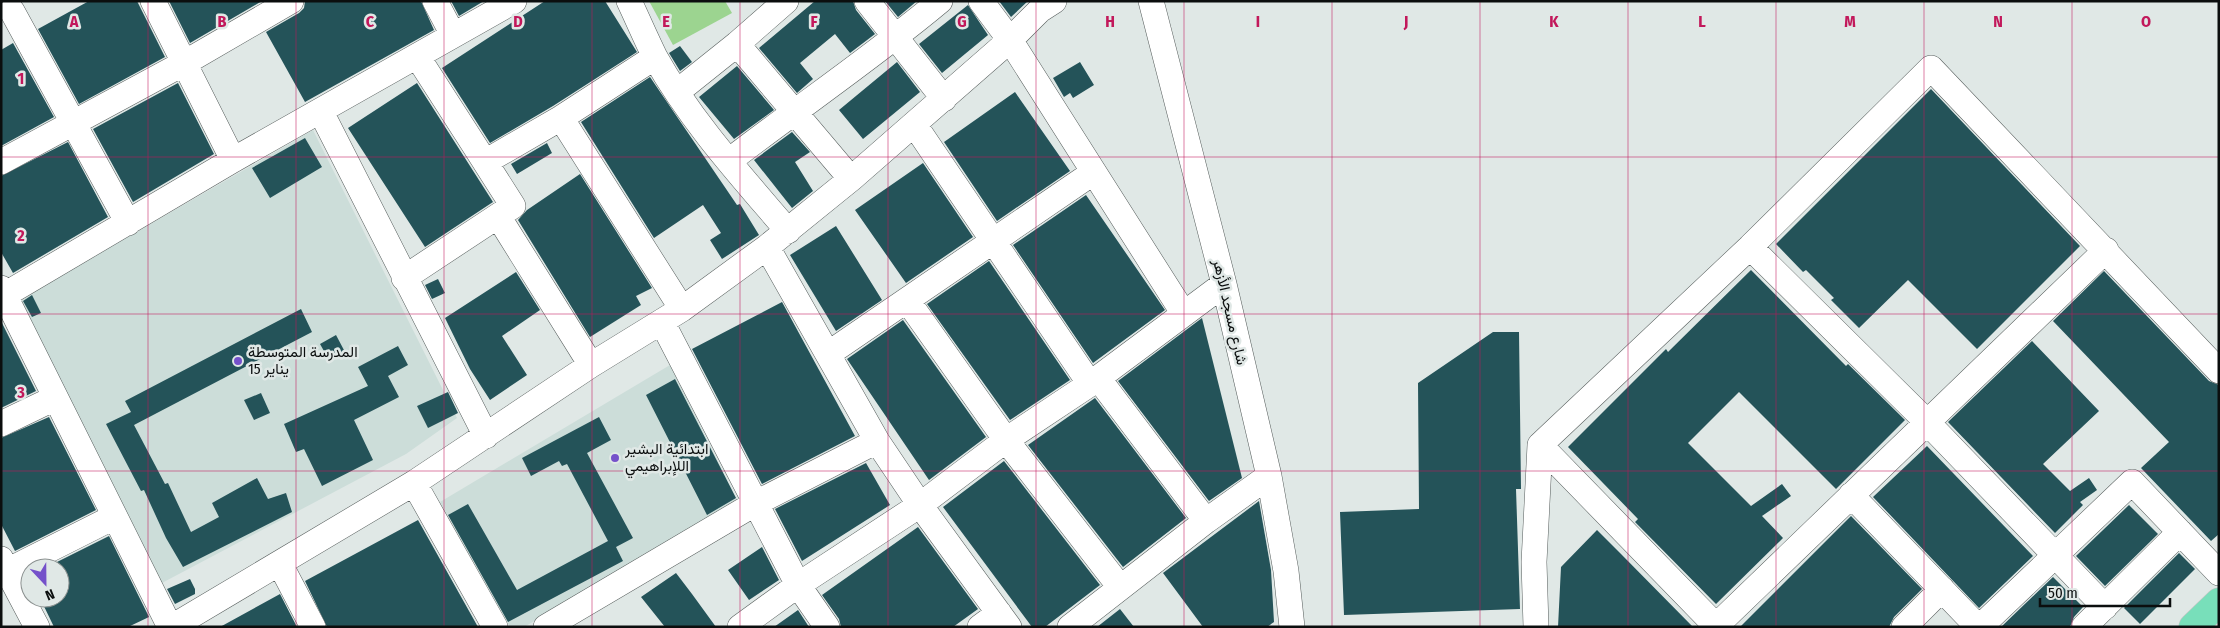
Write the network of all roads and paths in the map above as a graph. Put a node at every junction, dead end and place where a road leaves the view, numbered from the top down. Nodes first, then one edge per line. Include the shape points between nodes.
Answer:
1 (153, 1) edge
2 (291, 1) edge
3 (435, 1) edge
4 (514, 1) edge
5 (629, 1) edge
6 (786, 1) edge
7 (867, 1) edge
8 (940, 1) edge
9 (980, 1) edge
10 (1151, 1) edge
11 (1052, 2) edge
12 (15, 10) edge
13 (452, 35) junction
14 (896, 38) junction
15 (1010, 40) junction
16 (737, 44) junction
17 (418, 56) junction
18 (655, 57) junction
19 (186, 62) junction
20 (677, 92) junction
21 (944, 99) junction
22 (321, 112) junction
23 (793, 112) junction
24 (561, 118) junction
25 (74, 124) junction
26 (914, 124) junction
27 (234, 160) junction
28 (729, 161) junction
29 (1, 162) edge
30 (485, 162) junction
31 (1094, 172) junction
32 (851, 179) junction
33 (498, 216) junction
34 (128, 222) junction
35 (788, 231) junction
36 (993, 241) junction
37 (767, 247) junction
38 (1750, 247) junction
39 (2106, 250) junction
40 (404, 278) junction
41 (1224, 284) junction
42 (2, 293) edge
43 (907, 300) junction
44 (1184, 314) junction
45 (672, 316) junction
46 (828, 354) junction
47 (591, 365) junction
48 (2219, 371) edge
49 (1094, 381) junction
50 (55, 398) junction
51 (1926, 421) junction
52 (1, 424) edge
53 (486, 436) junction
54 (1006, 440) junction
55 (877, 441) junction
56 (1540, 445) junction
57 (1269, 476) junction
58 (414, 483) junction
59 (1851, 495) junction
60 (756, 503) junction
61 (920, 505) junction
62 (114, 517) junction
63 (1206, 521) junction
64 (2180, 532) junction
65 (2055, 556) junction
66 (280, 564) junction
67 (3, 568) edge
68 (2219, 573) edge
69 (798, 585) junction
70 (1120, 588) junction
71 (1942, 589) junction
72 (2219, 602) edge
73 (2105, 607) junction
74 (584, 618) edge
75 (996, 622) edge
76 (1716, 626) edge
77 (37, 627) edge
78 (171, 627) edge
79 (313, 627) edge
80 (494, 627) edge
81 (546, 627) edge
82 (740, 627) edge
83 (827, 627) edge
84 (1070, 627) edge
85 (1292, 627) edge
86 (1536, 627) edge
87 (1904, 627) edge
88 (1979, 627) edge
89 (2084, 627) edge
90 (2193, 627) edge

1 - 19 street
2 - 19 street
3 - 13 street
4 - 13 street
5 - 18 street
6 - 16 street
7 - 14 street
8 - 14 street
9 - 15 street
10 - 41 street, شارع مسجد الأزهر
11 - 15 street
12 - 25 street
13 - 17 street
14 - 21 street
14 - 23 street
15 - 21 street
15 - 31 street
16 - 20 street
16 - 23 street
17 - 22 street
17 - 30 street
18 - 20 street
18 - 24 street
19 - 25 street
19 - 27 street
20 - 28 street
21 - 26 street
22 - 27 street
22 - 40 street
23 - 28 street
23 - 32 street
24 - 30 street
24 - 45 street
25 - 29 street
25 - 34 street
26 - 32 street
26 - 36 street
27 - 34 street
28 - 35 street
30 - 33 street via 513,206
31 - 36 street
31 - 44 street
32 - 35 street
33 - 40 street
33 - 47 street
34 - 42 street
35 - 37 street
36 - 43 street
36 - 49 street
37 - 45 street
37 - 46 street
38 - 39 street via 1931,68
38 - 51 street
38 - 56 street
39 - 48 street
39 - 51 street
40 - 53 street
41 - 44 street
41 - 57 street, شارع مسجد الأزهر
42 - 50 street
43 - 46 street
43 - 54 street
44 - 49 street
45 - 47 street
45 - 60 street
46 - 55 street
47 - 53 street
49 - 54 street
49 - 63 street
50 - 52 street
50 - 62 street
51 - 59 street
51 - 65 street
53 - 58 street
54 - 61 street
54 - 70 street
55 - 60 street
55 - 61 street
56 - 76 street
56 - 86 street via 1534,562
57 - 63 street
57 - 85 street, شارع مسجد الأزهر via 1286,571
58 - 66 street
58 - 80 street
59 - 71 street
59 - 76 street
60 - 69 street
60 - 74 street
61 - 69 street
61 - 75 street
62 - 67 street
62 - 78 street
63 - 70 street
64 - 65 street via 2132,482
64 - 68 street
64 - 73 street
65 - 73 street
65 - 88 street
66 - 78 street
66 - 79 street
67 - 77 street
69 - 82 street
69 - 83 street
70 - 84 street
71 - 87 street
71 - 88 street
72 - 90 main road
73 - 89 street
74 - 81 street

